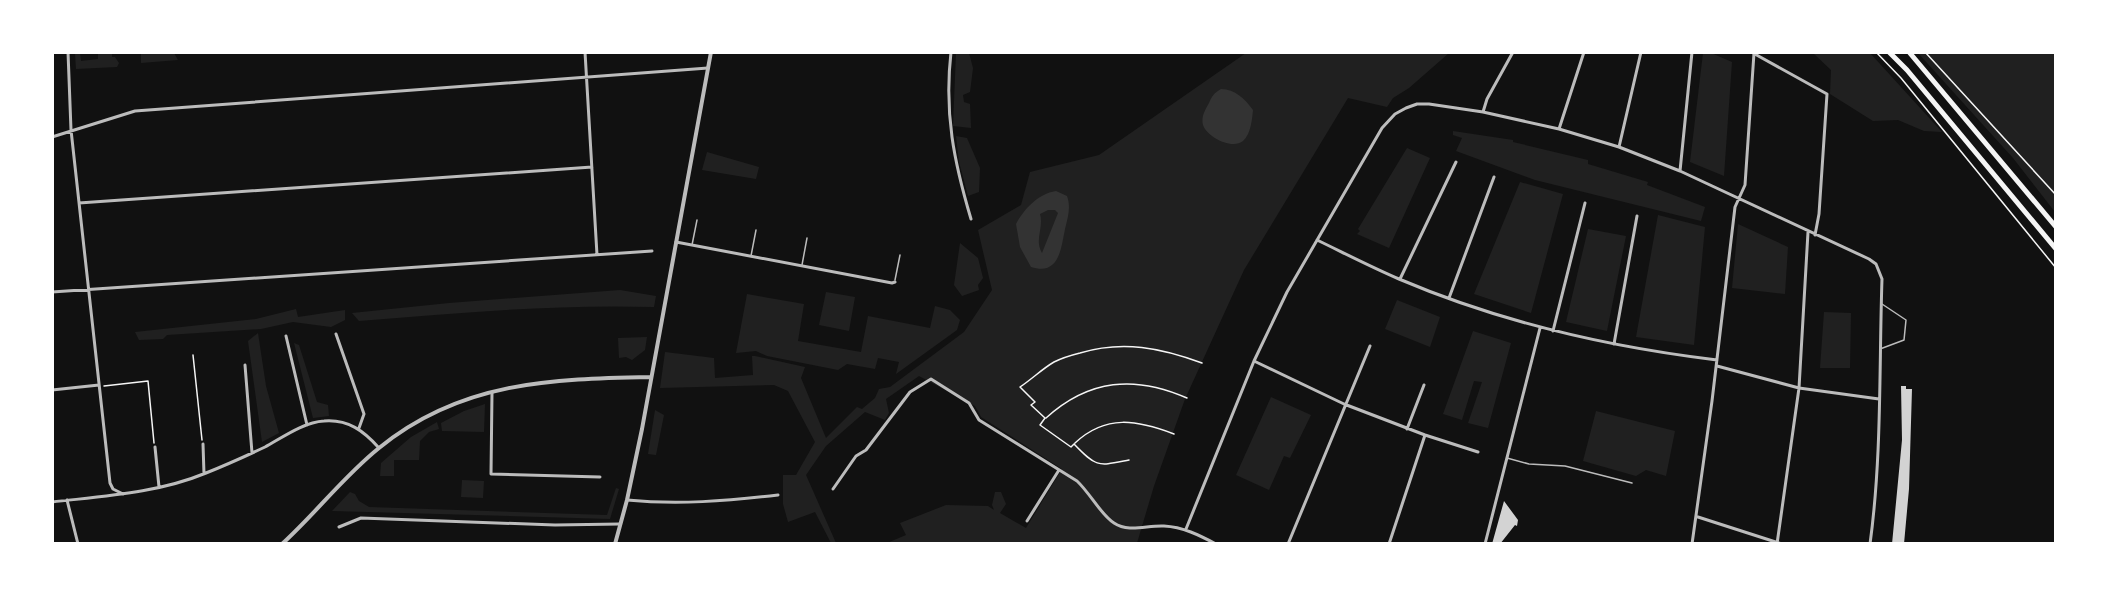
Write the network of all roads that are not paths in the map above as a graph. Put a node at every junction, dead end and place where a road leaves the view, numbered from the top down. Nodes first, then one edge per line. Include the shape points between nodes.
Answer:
1 (68, 52) edge
2 (585, 52) edge
3 (711, 52) edge
4 (951, 52) edge
5 (1513, 52) edge
6 (1584, 52) edge
7 (1641, 52) edge
8 (1692, 52) edge
9 (1889, 52) edge
10 (1909, 52) edge
11 (1753, 53) edge
12 (708, 68) junction
13 (587, 78) junction
14 (1484, 112) junction
15 (1559, 129) junction
16 (71, 130) junction
17 (52, 137) edge
18 (1619, 147) junction
19 (1455, 162) dead end
20 (592, 167) junction
21 (1680, 171) junction
22 (1494, 177) dead end
23 (1739, 199) junction
24 (79, 203) junction
25 (1585, 203) dead end
26 (1637, 216) dead end
27 (972, 219) dead end
28 (697, 220) dead end
29 (2055, 227) edge
30 (756, 230) dead end
31 (1808, 232) junction
32 (1815, 235) junction
33 (807, 238) dead end
34 (1317, 240) junction
35 (676, 242) junction
36 (692, 246) junction
37 (2055, 249) edge
38 (652, 251) dead end
39 (597, 255) junction
40 (900, 255) dead end
41 (751, 256) junction
42 (802, 266) junction
43 (1400, 279) junction
44 (895, 282) joint
45 (88, 290) junction
46 (52, 292) edge
47 (1449, 298) junction
48 (1881, 303) junction
49 (1540, 328) junction
50 (1553, 331) junction
51 (336, 334) dead end
52 (286, 336) dead end
53 (1614, 345) junction
54 (1370, 346) dead end
55 (1879, 350) junction
56 (1717, 360) junction
57 (1254, 361) junction
58 (245, 365) dead end
59 (1717, 366) junction
60 (651, 377) junction
61 (1424, 385) dead end
62 (99, 386) junction
63 (1799, 388) junction
64 (52, 390) edge
65 (492, 391) junction
66 (1880, 399) junction
67 (1344, 404) junction
68 (307, 425) junction
69 (359, 429) junction
70 (1407, 429) junction
71 (1425, 435) junction
72 (203, 444) road end
73 (155, 447) road end
74 (380, 448) junction
75 (1478, 452) dead end
76 (252, 453) junction
77 (1507, 458) junction
78 (1059, 470) junction
79 (204, 474) junction
80 (600, 477) dead end
81 (1632, 483) dead end
82 (159, 487) junction
83 (833, 489) dead end
84 (123, 494) junction
85 (778, 495) dead end
86 (67, 500) junction
87 (627, 500) junction
88 (52, 502) edge
89 (1697, 516) junction
90 (1027, 521) dead end
91 (620, 524) junction
92 (339, 527) dead end
93 (1186, 529) junction
94 (78, 543) edge
95 (282, 543) edge
96 (615, 543) edge
97 (1216, 543) edge
98 (1288, 543) edge
99 (1389, 543) edge
100 (1485, 543) edge
101 (1692, 543) edge
102 (1779, 543) edge
103 (1870, 543) edge

1 - 16 street
2 - 13 street
3 - 12 street
4 - 27 street via 952,144
5 - 14 street
6 - 15 street
7 - 18 street
8 - 21 street
9 - 37 highway
10 - 29 highway
11 - 23 street via 1745,185
11 - 32 street via 1827,93 1820,214
12 - 13 street
12 - 35 street
13 - 16 street via 135,111
13 - 20 street
14 - 15 street
14 - 34 street via 1417,104 1395,114 1382,128
15 - 18 street
16 - 17 street
16 - 24 street
18 - 21 street
19 - 43 street
20 - 24 street
20 - 39 street
21 - 23 street
22 - 47 street
23 - 31 street
23 - 56 street via 1734,207
24 - 45 street
25 - 50 street
26 - 53 street
28 - 36 lane
30 - 41 lane
31 - 32 street
31 - 63 street
32 - 48 street via 1876,264 1882,279
33 - 42 lane
34 - 43 street
34 - 57 street
35 - 36 street
35 - 60 street
36 - 41 street
38 - 39 street
39 - 45 street
40 - 44 lane
41 - 42 street
42 - 44 street
43 - 47 street
45 - 46 street
45 - 62 street
47 - 49 street
48 - 55 street
48 - 55 lane via 1906,320 1904,339
49 - 50 street
49 - 77 street
50 - 53 street
51 - 69 street via 364,414
52 - 68 street
53 - 56 street
54 - 67 street
55 - 66 street
56 - 59 street
57 - 67 street
57 - 93 street
58 - 76 street
59 - 63 street
59 - 89 street
60 - 65 street via 534,382
60 - 87 street
61 - 70 street
62 - 64 street
62 - 84 street via 110,483
63 - 66 street
63 - 102 street
65 - 74 street via 431,414
65 - 80 street via 491,474
66 - 103 street
67 - 70 street
67 - 98 street
68 - 69 street via 335,421
68 - 76 street
69 - 74 street
70 - 71 street
71 - 75 street
71 - 99 street
72 - 79 street
73 - 82 street
74 - 95 street
76 - 79 street
77 - 81 lane via 1565,466
77 - 100 street
78 - 83 street via 979,420 969,404 931,379 910,392
78 - 90 street
78 - 93 street via 1089,492 1113,523 1130,529
79 - 82 street
82 - 84 street
84 - 86 street
85 - 87 street via 703,503
86 - 88 street
86 - 94 street
87 - 91 street
89 - 101 street
89 - 102 street
91 - 92 street via 361,518
91 - 96 street
93 - 97 street

